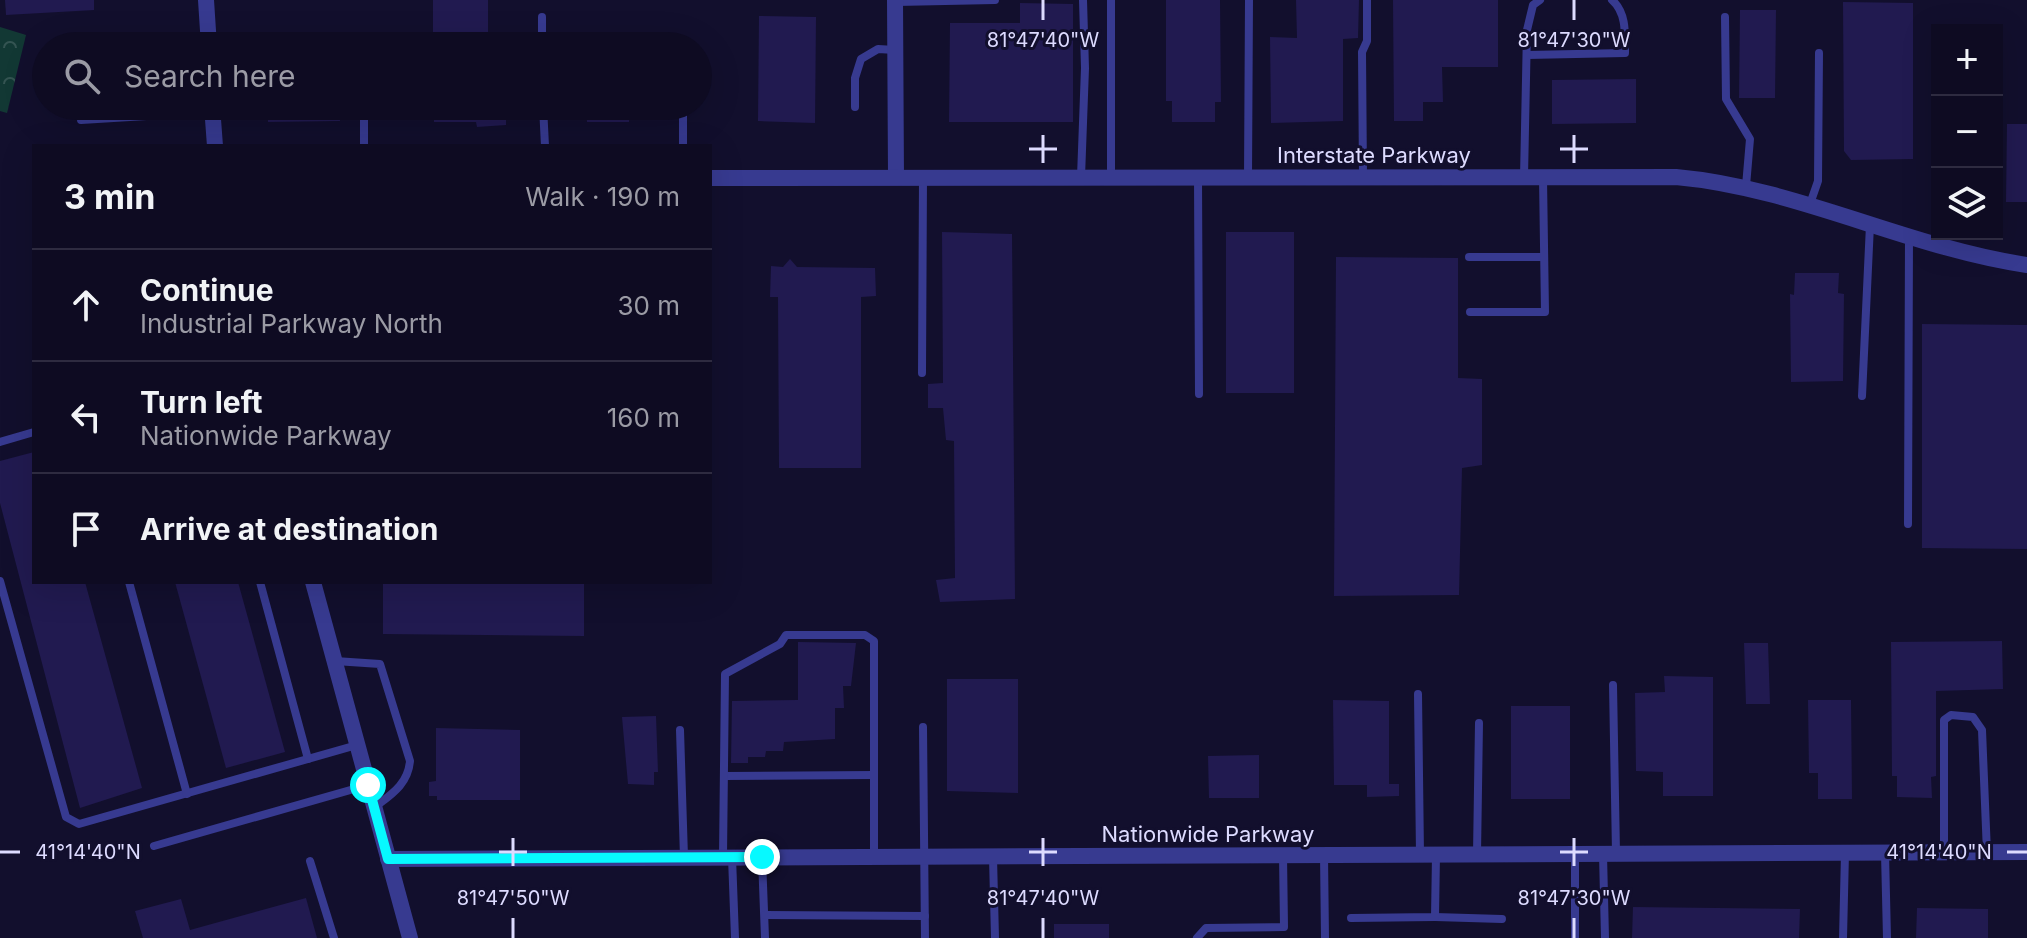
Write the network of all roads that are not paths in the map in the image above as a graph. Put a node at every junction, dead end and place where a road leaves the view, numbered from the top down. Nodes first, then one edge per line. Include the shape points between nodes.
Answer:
1 (206, 0) edge
2 (995, 0) edge
3 (1083, 0) edge
4 (1111, 0) edge
5 (1249, 0) edge
6 (1367, 0) edge
7 (1540, 0) edge
8 (1612, 0) edge
9 (895, 1) edge
10 (542, 17) dead end
11 (1725, 17) dead end
12 (208, 32) edge
13 (542, 32) edge
14 (895, 50) junction
15 (1819, 53) dead end
16 (1527, 55) junction
17 (855, 107) dead end
18 (214, 120) edge
19 (364, 120) edge
20 (544, 120) edge
21 (683, 120) edge
22 (215, 144) edge
23 (364, 144) edge
24 (545, 144) edge
25 (683, 144) edge
26 (896, 177) junction
27 (923, 177) junction
28 (1081, 177) junction
29 (1198, 177) junction
30 (1248, 177) junction
31 (1363, 177) junction
32 (1524, 177) junction
33 (1543, 177) junction
34 (712, 178) edge
35 (1111, 178) junction
36 (1746, 186) junction
37 (1810, 204) junction
38 (1870, 224) junction
39 (1909, 237) junction
40 (1469, 257) dead end
41 (1544, 257) junction
42 (2027, 265) edge
43 (1470, 312) dead end
44 (922, 373) dead end
45 (1199, 394) dead end
46 (1862, 396) dead end
47 (32, 433) edge
48 (0, 442) edge
49 (1908, 524) dead end
50 (0, 581) edge
51 (130, 584) edge
52 (261, 584) edge
53 (314, 584) edge
54 (335, 661) junction
55 (1613, 685) dead end
56 (1418, 694) dead end
57 (1479, 723) dead end
58 (923, 727) dead end
59 (680, 730) dead end
60 (357, 745) junction
61 (308, 759) junction
62 (874, 775) junction
63 (724, 776) junction
64 (368, 785) junction
65 (187, 794) junction
66 (374, 807) junction
67 (154, 846) dead end
68 (2027, 852) edge
69 (1845, 853) junction
70 (1885, 853) junction
71 (1944, 853) junction
72 (1987, 853) junction
73 (1575, 854) junction
74 (1610, 854) junction
75 (1283, 855) junction
76 (1324, 855) junction
77 (1428, 855) junction
78 (1477, 855) junction
79 (993, 856) junction
80 (728, 857) junction
81 (762, 857) junction
82 (874, 857) junction
83 (922, 857) junction
84 (684, 858) junction
85 (388, 859) junction
86 (310, 861) dead end
87 (765, 915) junction
88 (925, 916) junction
89 (1435, 917) junction
90 (1351, 918) dead end
91 (1502, 919) dead end
92 (334, 938) edge
93 (410, 938) edge
94 (735, 938) edge
95 (765, 938) edge
96 (925, 938) edge
97 (995, 938) edge
98 (1197, 938) edge
99 (1325, 938) edge
100 (1575, 938) edge
101 (1605, 938) edge
102 (1843, 938) edge
103 (1887, 938) edge

1 - 12 street
2 - 9 lane
3 - 28 lane
4 - 35 lane
5 - 30 lane
6 - 31 lane
7 - 16 lane via 1533,5 1527,30
8 - 16 lane via 1624,24 1625,53
9 - 14 street
10 - 13 lane
11 - 36 lane via 1726,99 1750,139
14 - 17 lane via 878,49 861,59
14 - 26 street
15 - 37 lane via 1818,181
16 - 32 lane
18 - 22 street
19 - 23 lane
20 - 24 lane
21 - 25 lane
26 - 27 street, Interstate Parkway
26 - 34 street, Interstate Parkway
27 - 28 street, Interstate Parkway
27 - 44 lane
28 - 35 street, Interstate Parkway
29 - 30 street, Interstate Parkway
29 - 35 street, Interstate Parkway
29 - 45 lane
30 - 31 street, Interstate Parkway
31 - 32 street, Interstate Parkway
32 - 33 street, Interstate Parkway
33 - 36 street, Interstate Parkway via 1676,177
33 - 41 lane
36 - 37 street, Interstate Parkway
37 - 38 street, Interstate Parkway
38 - 39 street, Interstate Parkway
38 - 46 lane
39 - 42 street, Interstate Parkway
39 - 49 lane
40 - 41 lane
41 - 43 lane via 1545,312
47 - 48 lane
50 - 65 lane via 66,817 79,824
51 - 65 lane
52 - 61 lane
53 - 54 street
54 - 60 street
54 - 66 lane via 380,664 410,761 403,783
55 - 74 lane
56 - 77 lane
57 - 78 lane
58 - 83 lane
59 - 84 lane
60 - 61 lane
60 - 64 street
61 - 65 lane
62 - 63 lane
62 - 63 lane via 874,641 865,635 786,635 780,644 725,674
62 - 82 lane
63 - 80 lane
64 - 66 street
64 - 67 lane
66 - 85 street
68 - 72 street, Nationwide Parkway
69 - 70 street, Nationwide Parkway
69 - 74 street, Nationwide Parkway
69 - 102 lane
70 - 71 street, Nationwide Parkway
70 - 103 lane
71 - 72 street, Nationwide Parkway
71 - 72 lane via 1944,720 1951,715 1973,717 1982,730
73 - 74 street, Nationwide Parkway
73 - 78 street, Nationwide Parkway
73 - 100 lane
74 - 101 lane
75 - 76 street, Nationwide Parkway
75 - 79 street, Nationwide Parkway
75 - 98 lane via 1284,927 1206,928
76 - 77 street, Nationwide Parkway
76 - 99 lane
77 - 78 street, Nationwide Parkway
77 - 89 lane
79 - 83 street, Nationwide Parkway
79 - 97 lane
80 - 81 street, Nationwide Parkway
80 - 84 street, Nationwide Parkway
80 - 94 lane
81 - 82 street, Nationwide Parkway
81 - 87 lane
82 - 83 street, Nationwide Parkway
83 - 88 lane
84 - 85 street, Nationwide Parkway
85 - 93 street
86 - 92 lane
87 - 88 lane
87 - 95 lane
88 - 96 lane
89 - 90 lane
89 - 91 lane

